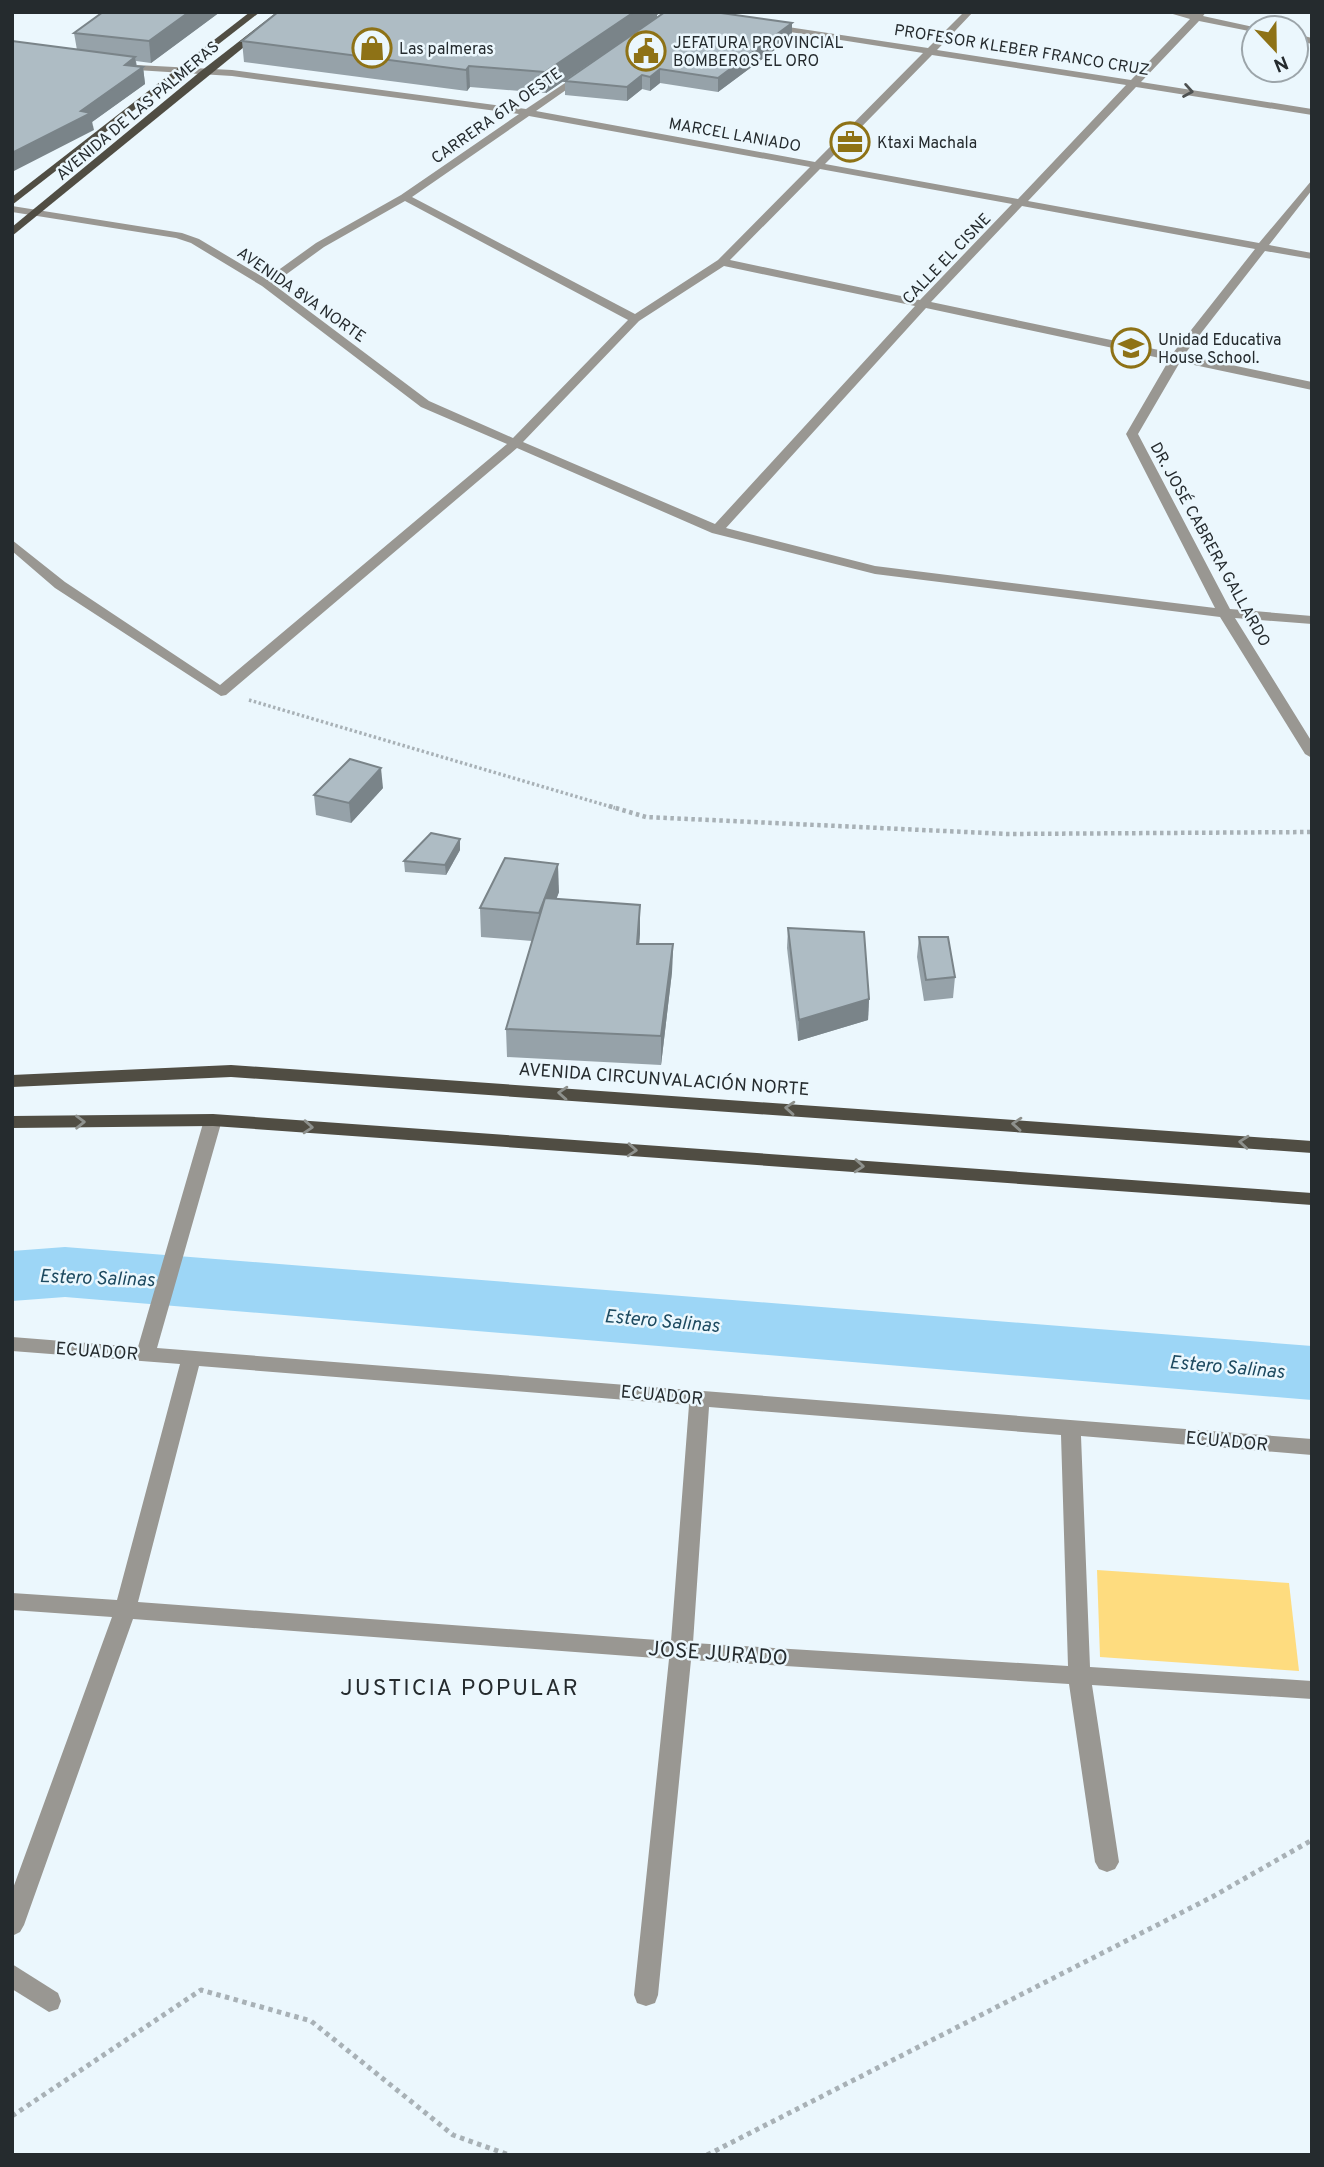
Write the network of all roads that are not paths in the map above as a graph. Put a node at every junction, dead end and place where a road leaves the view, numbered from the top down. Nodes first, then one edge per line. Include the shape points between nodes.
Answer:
1 (256, 12) edge
2 (283, 12) edge
3 (969, 12) edge
4 (1170, 12) edge
5 (1200, 15) edge
6 (762, 24) edge
7 (1240, 25) edge
8 (932, 50) junction
9 (114, 60) edge
10 (596, 66) edge
11 (187, 68) junction
12 (208, 70) junction
13 (1135, 82) junction
14 (526, 112) junction
15 (1312, 112) edge
16 (817, 165) junction
17 (1312, 183) edge
18 (405, 197) junction
19 (12, 202) edge
20 (1021, 204) junction
21 (12, 209) edge
22 (37, 214) junction
23 (12, 233) edge
24 (1261, 247) junction
25 (1312, 256) edge
26 (722, 262) junction
27 (266, 284) junction
28 (924, 303) junction
29 (635, 319) junction
30 (1177, 356) junction
31 (1312, 386) edge
32 (515, 443) junction
33 (717, 530) junction
34 (12, 544) edge
35 (1225, 613) junction
36 (1312, 620) edge
37 (1312, 754) edge
38 (12, 1081) edge
39 (213, 1120) junction
40 (12, 1122) edge
41 (1312, 1147) edge
42 (1312, 1199) edge
43 (12, 1345) edge
44 (146, 1354) junction
45 (191, 1358) junction
46 (700, 1398) junction
47 (1071, 1428) junction
48 (1312, 1447) edge
49 (12, 1601) edge
50 (125, 1610) junction
51 (681, 1651) junction
52 (1079, 1674) junction
53 (1312, 1690) edge
54 (1107, 1862) dead end
55 (12, 1925) edge
56 (12, 1975) edge
57 (646, 1995) dead end
58 (49, 2001) dead end

1 - 11 main road, AVENIDA DE LAS PALMERAS
2 - 12 main road, AVENIDA DE LAS PALMERAS
3 - 8 street
4 - 5 street
5 - 7 street
5 - 13 street, CALLE EL CISNE
6 - 8 street, PROFESOR KLEBER FRANCO CRUZ
8 - 13 street, PROFESOR KLEBER FRANCO CRUZ
8 - 16 street
9 - 11 street, MARCEL LANIADO
10 - 14 street, CARRERA 6TA OESTE
11 - 12 street, MARCEL LANIADO
11 - 19 main road, AVENIDA DE LAS PALMERAS
12 - 14 street, MARCEL LANIADO
12 - 22 main road, AVENIDA DE LAS PALMERAS
13 -> 15 street, PROFESOR KLEBER FRANCO CRUZ
13 - 20 street, CALLE EL CISNE
14 - 16 street, MARCEL LANIADO
14 - 18 street, CARRERA 6TA OESTE
16 - 20 street, MARCEL LANIADO
16 - 26 street
17 - 24 street, DR. JOSÉ CABRERA GALLARDO
18 - 27 street, CARRERA 6TA OESTE via 320,245
18 - 29 street
20 - 24 street, MARCEL LANIADO
20 - 28 street, CALLE EL CISNE
21 - 22 street, AVENIDA 8VA NORTE
22 - 23 main road, AVENIDA DE LAS PALMERAS
22 - 27 street, AVENIDA 8VA NORTE via 178,235
24 - 25 street, MARCEL LANIADO
24 - 30 street, DR. JOSÉ CABRERA GALLARDO
26 - 28 street
26 - 29 street
27 - 32 street, AVENIDA 8VA NORTE via 425,404
28 - 30 street
28 - 33 street, CALLE EL CISNE
29 - 32 street
30 - 31 street
30 - 35 street, DR. JOSÉ CABRERA GALLARDO via 1132,434
32 - 33 street, AVENIDA 8VA NORTE
32 - 34 street via 221,692 60,585
33 - 35 street, AVENIDA 8VA NORTE via 875,570
35 - 36 street, AVENIDA 8VA NORTE
35 - 37 street, DR. JOSÉ CABRERA GALLARDO
41 -> 38 main road, AVENIDA CIRCUNVALACIÓN NORTE via 231,1071
40 -> 39 main road
39 -> 42 main road
39 - 44 street
43 - 44 street, ECUADOR
44 - 45 street, ECUADOR
45 - 46 street, ECUADOR
45 - 50 street
46 - 47 street, ECUADOR
46 - 51 street
47 - 48 street, ECUADOR
47 - 52 street
49 - 50 street, JOSE JURADO
50 - 51 street, JOSE JURADO
50 - 55 street
51 - 52 street, JOSE JURADO
51 - 57 street
52 - 53 street, JOSE JURADO
52 - 54 street
56 - 58 street

